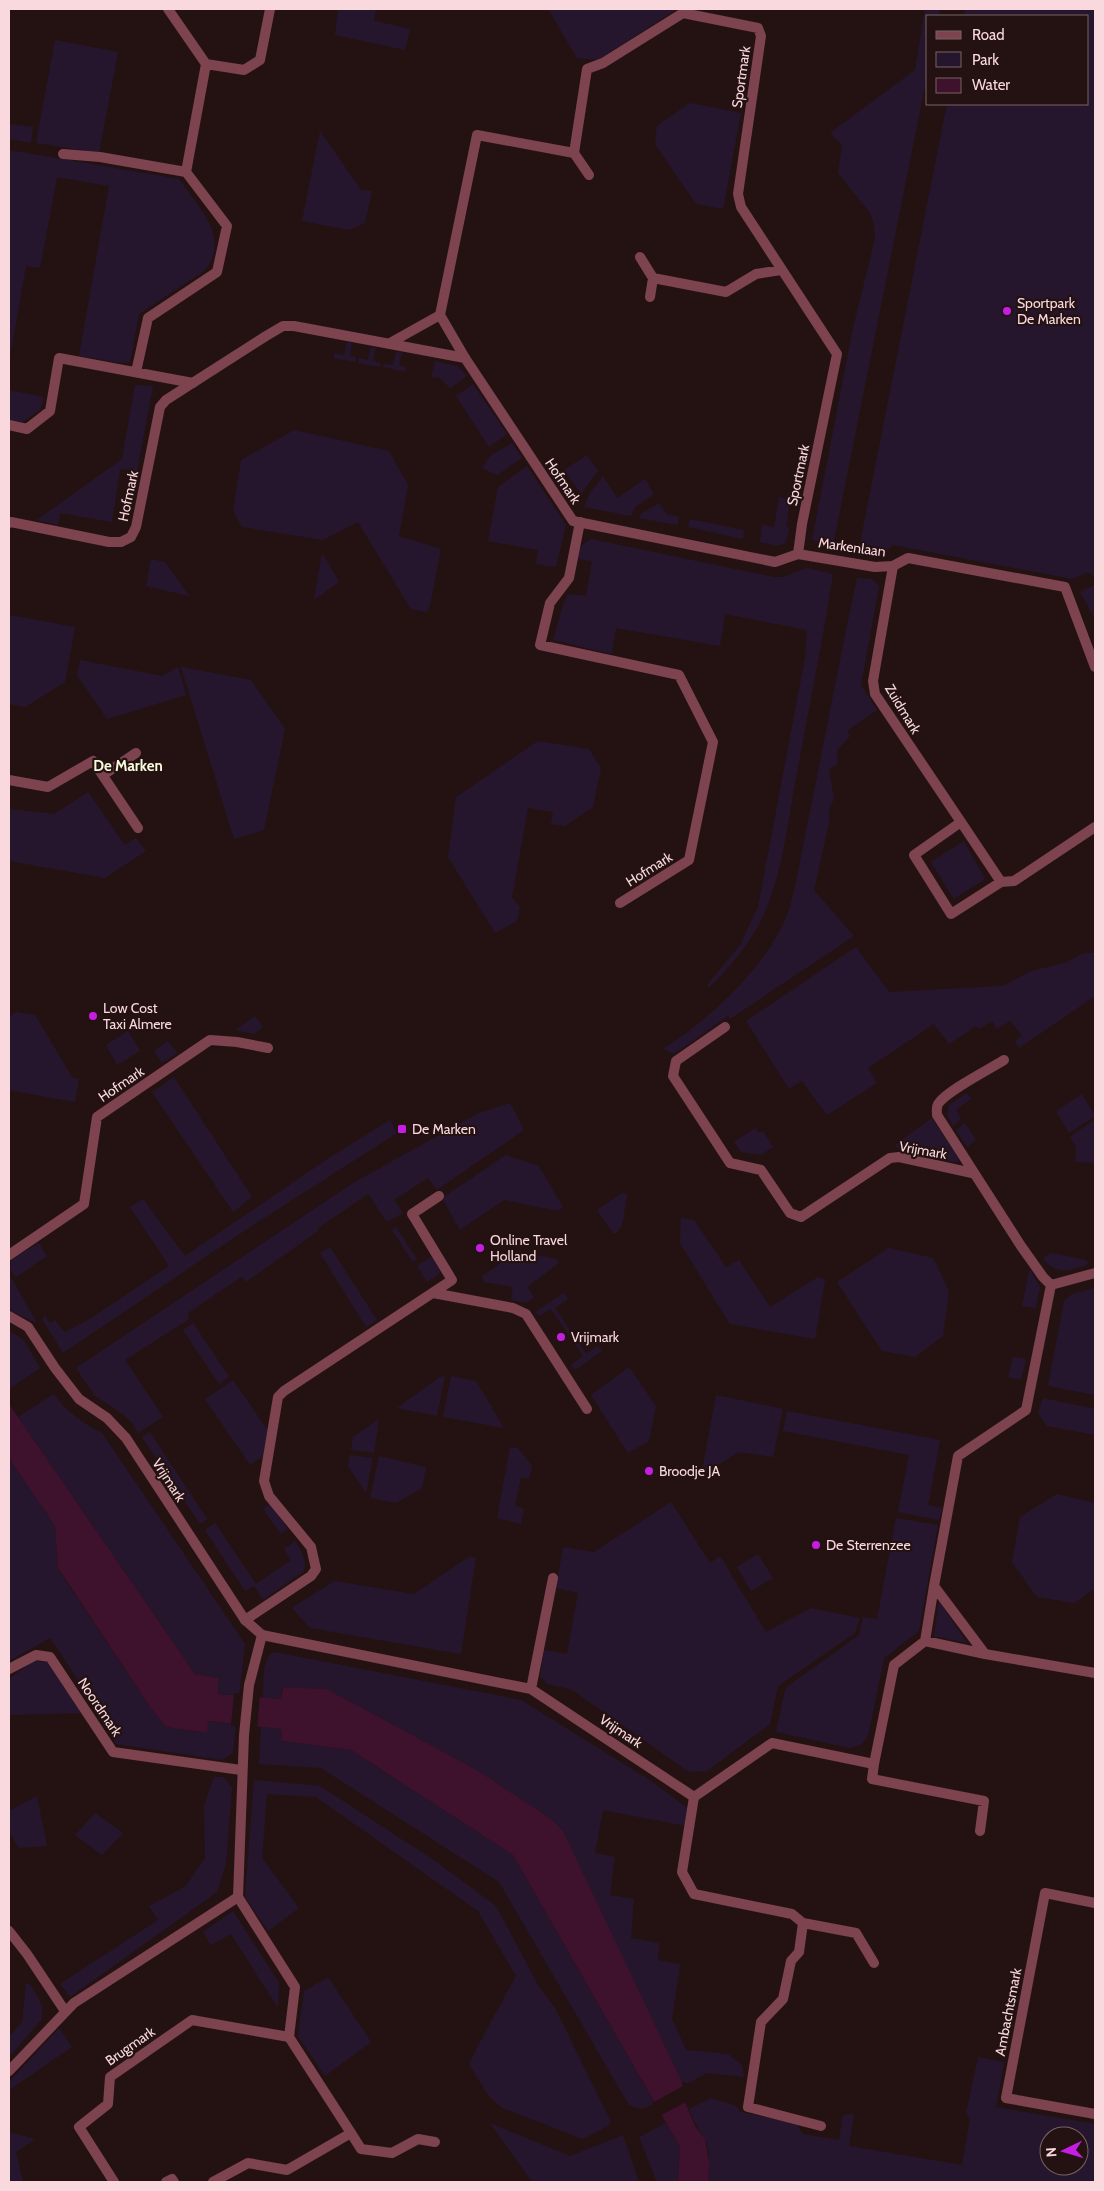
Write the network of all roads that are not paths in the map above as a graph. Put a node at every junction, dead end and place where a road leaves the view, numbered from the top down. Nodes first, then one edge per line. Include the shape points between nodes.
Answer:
1 (168, 9) edge
2 (270, 9) edge
3 (206, 64) junction
4 (574, 153) junction
5 (63, 154) dead end
6 (186, 172) junction
7 (589, 175) dead end
8 (640, 257) dead end
9 (781, 270) junction
10 (653, 278) junction
11 (650, 298) dead end
12 (440, 315) junction
13 (390, 343) junction
14 (465, 358) junction
15 (136, 372) junction
16 (193, 382) junction
17 (9, 425) edge
18 (580, 522) junction
19 (9, 523) edge
20 (798, 554) junction
21 (893, 566) junction
22 (1095, 667) edge
23 (136, 753) dead end
24 (103, 775) junction
25 (9, 780) edge
26 (960, 822) junction
27 (1095, 827) edge
28 (138, 828) dead end
29 (1001, 882) junction
30 (620, 903) dead end
31 (725, 1027) dead end
32 (268, 1048) dead end
33 (1004, 1060) dead end
34 (972, 1173) junction
35 (439, 1196) dead end
36 (9, 1255) edge
37 (1095, 1273) edge
38 (1051, 1285) junction
39 (433, 1293) junction
40 (9, 1316) edge
41 (587, 1409) dead end
42 (553, 1578) dead end
43 (934, 1586) junction
44 (245, 1620) junction
45 (262, 1634) junction
46 (925, 1641) junction
47 (986, 1654) junction
48 (9, 1669) edge
49 (1095, 1673) edge
50 (531, 1689) junction
51 (874, 1764) junction
52 (241, 1770) junction
53 (694, 1797) junction
54 (980, 1831) dead end
55 (238, 1897) junction
56 (1095, 1903) edge
57 (804, 1923) junction
58 (9, 1931) edge
59 (874, 1963) dead end
60 (65, 2011) junction
61 (289, 2037) junction
62 (9, 2071) edge
63 (1095, 2114) edge
64 (821, 2126) dead end
65 (351, 2133) junction
66 (435, 2142) dead end
67 (114, 2182) edge
68 (166, 2182) edge
69 (174, 2182) edge
70 (213, 2182) edge

1 - 3 street
2 - 3 street via 260,60 244,70
3 - 6 street
4 - 7 street
4 - 9 street, Sportmark via 587,70 683,12 758,28 760,36 738,194 741,207
4 - 12 street via 477,135
5 - 6 street
6 - 15 street via 227,226 217,272 148,318
8 - 10 street
9 - 10 street via 756,274 726,292
9 - 20 street, Sportmark via 836,354
10 - 11 street
12 - 13 street
12 - 14 street
13 - 14 street, Hofmark
13 - 16 street, Hofmark via 283,326
14 - 18 street, Hofmark via 573,521
15 - 16 street
15 - 17 street via 59,358 50,411 27,429
16 - 19 street, Hofmark via 160,407 136,527 131,537 121,542 109,542
18 - 20 street, Markenlaan via 775,562
18 - 30 street, Hofmark via 569,578 550,602 540,645 679,675 713,742 689,860
20 - 21 street, Markenlaan via 875,567
21 - 22 street, Markenlaan via 908,558 1065,587
21 - 26 street, Zuidmark via 873,681 875,694
23 - 24 street
24 - 25 street via 93,760 48,787
24 - 28 street
26 - 29 street, Zuidmark
26 - 29 street via 914,856 951,914
27 - 29 street via 1014,881
31 - 34 street, Vrijmark via 676,1062 673,1076 730,1164 761,1170 790,1214 801,1217 890,1158 899,1157
32 - 36 street, Hofmark via 210,1040 97,1117 84,1204
33 - 34 street, Vrijmark via 967,1082 939,1102 936,1108 937,1116
34 - 38 street, Vrijmark
35 - 39 street via 412,1214 452,1280
37 - 38 street
38 - 43 street via 1026,1410 958,1456
39 - 41 street via 513,1308 526,1314
39 - 44 street via 278,1397 264,1481 269,1496 311,1547 316,1569 311,1576
40 - 44 street, Vrijmark via 28,1327 79,1399 107,1418 126,1438
42 - 50 street
43 - 46 street
43 - 47 street
44 - 45 street, Vrijmark
45 - 50 street, Vrijmark
45 - 52 street via 249,1685
46 - 47 street
46 - 51 street via 894,1665
47 - 49 street
48 - 52 street, Noordmark via 36,1655 50,1657 113,1752
50 - 53 street, Vrijmark
51 - 53 street via 772,1743
51 - 54 street via 872,1779 984,1801
52 - 55 street
53 - 57 street via 682,1872 694,1894 792,1914
55 - 60 street
55 - 61 street via 295,1987
56 - 63 street, Ambachtsmark via 1045,1893 1006,2098
57 - 59 street via 856,1933
57 - 64 street via 799,1952 791,1961 783,1999 761,2022 748,2107
58 - 60 street
60 - 62 street
61 - 65 street
61 - 67 street, Brugmark via 192,2020 110,2077 108,2104 78,2127
65 - 66 street via 362,2149 392,2153 418,2139
65 - 70 street via 288,2170 248,2162
68 - 69 street via 172,2179

